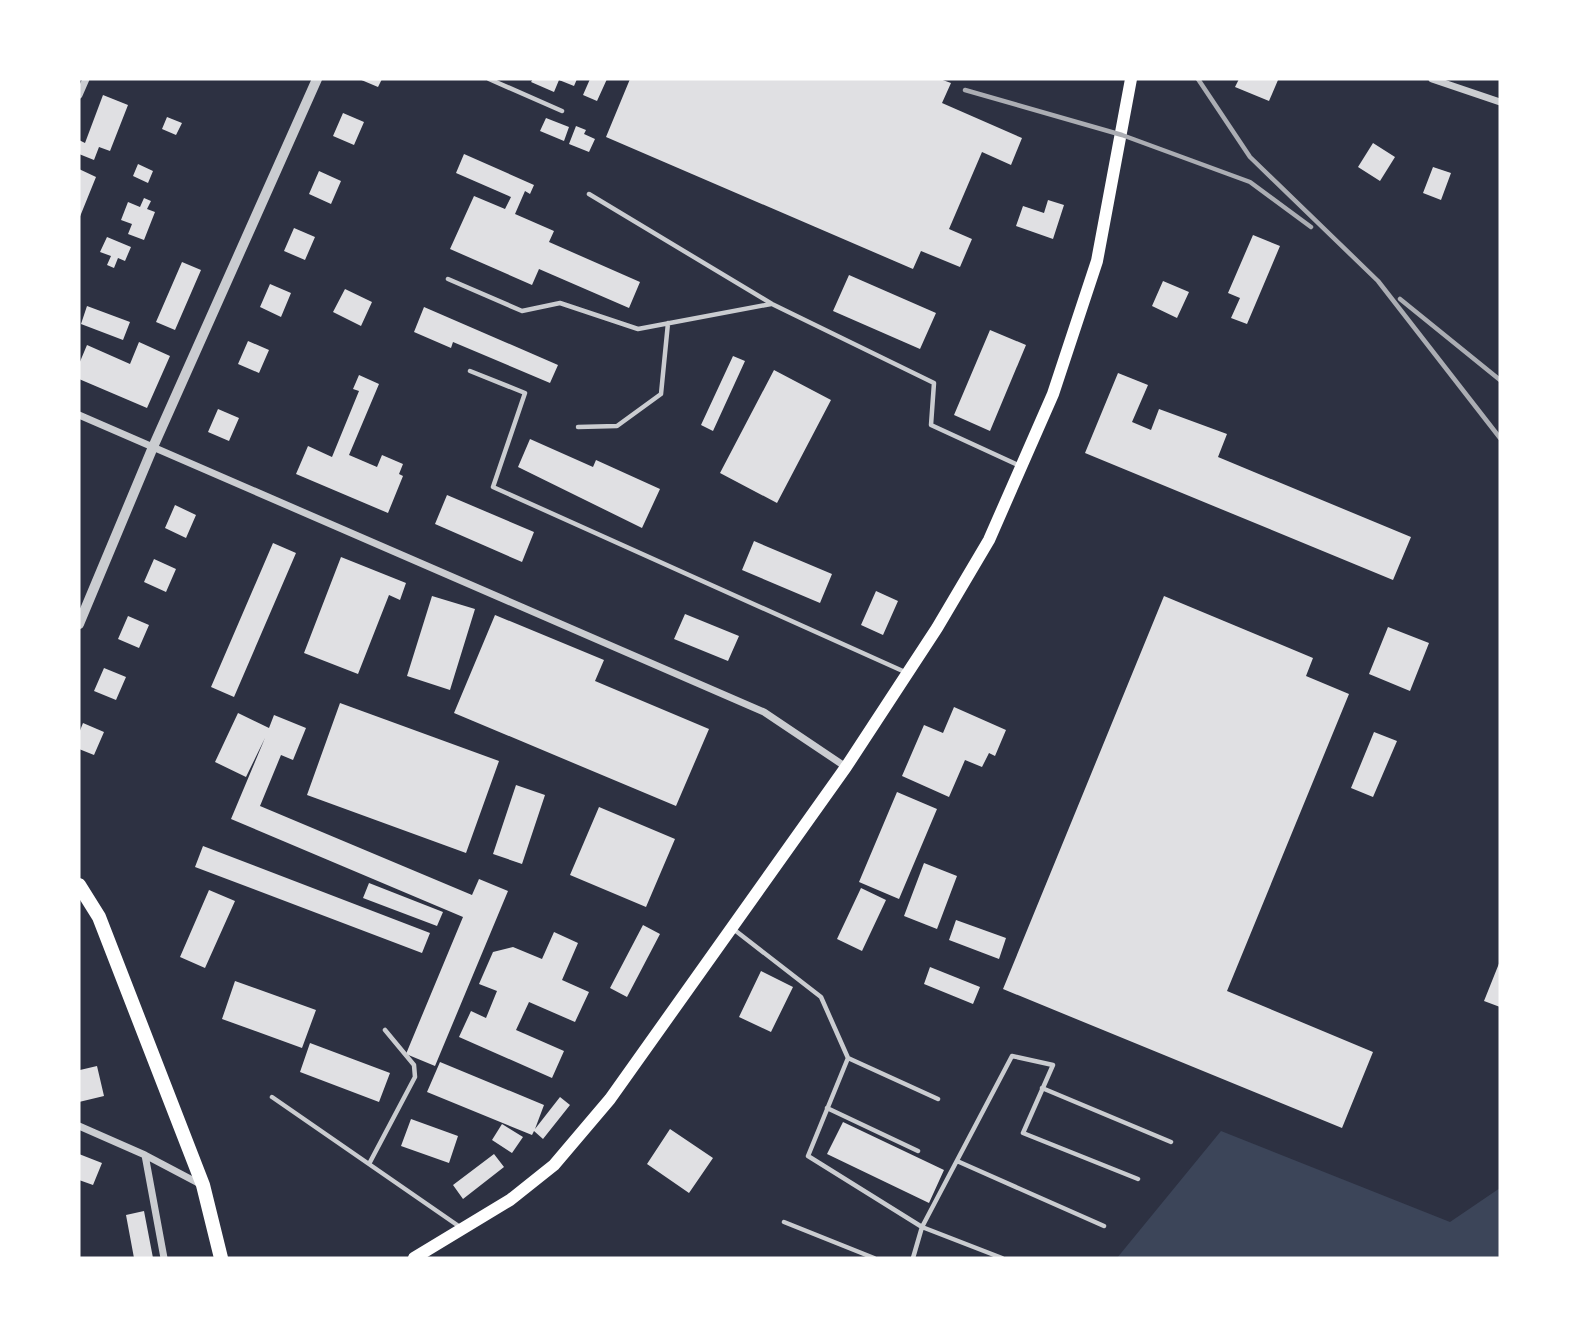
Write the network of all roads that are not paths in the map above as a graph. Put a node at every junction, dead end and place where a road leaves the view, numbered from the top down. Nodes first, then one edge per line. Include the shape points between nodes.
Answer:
1 (86, 79) edge
2 (317, 79) edge
3 (489, 79) edge
4 (1131, 79) edge
5 (1432, 79) edge
6 (79, 95) edge
7 (1500, 102) edge
8 (562, 111) dead end
9 (589, 194) dead end
10 (448, 278) dead end
11 (772, 304) junction
12 (668, 323) junction
13 (470, 371) dead end
14 (79, 415) edge
15 (578, 427) dead end
16 (153, 447) junction
17 (1021, 466) junction
18 (79, 624) edge
19 (909, 673) junction
20 (846, 767) junction
21 (79, 885) edge
22 (731, 927) junction
23 (385, 1030) dead end
24 (848, 1058) junction
25 (1042, 1088) junction
26 (272, 1097) dead end
27 (938, 1099) dead end
28 (827, 1108) junction
29 (79, 1126) edge
30 (1171, 1142) dead end
31 (918, 1151) dead end
32 (145, 1155) junction
33 (957, 1161) junction
34 (369, 1164) junction
35 (1138, 1179) dead end
36 (203, 1185) junction
37 (783, 1222) dead end
38 (1104, 1226) dead end
39 (922, 1227) junction
40 (463, 1229) junction
41 (164, 1258) edge
42 (221, 1258) edge
43 (414, 1258) edge
44 (874, 1258) edge
45 (913, 1258) edge
46 (1002, 1258) edge

1 - 6 street
2 - 16 street
3 - 8 lane
4 - 17 main road via 1097,261 1053,394
5 - 7 street
9 - 11 lane
10 - 12 lane via 522,311 560,303 638,329
11 - 12 lane
11 - 17 lane via 934,383 931,425
12 - 15 lane via 661,394 617,426
13 - 19 lane via 525,393 493,488
14 - 16 street
16 - 18 street
16 - 20 street via 765,712
17 - 19 main road via 989,540
19 - 20 main road
20 - 22 main road
21 - 36 main road via 99,917
22 - 24 lane via 821,998
22 - 40 main road via 610,1099 554,1165
23 - 34 lane via 414,1065 415,1077
24 - 27 lane
24 - 28 lane
25 - 30 lane
25 - 33 lane via 1053,1065 1012,1056
25 - 35 lane via 1023,1133
26 - 34 lane
28 - 31 lane
28 - 39 lane via 808,1156
29 - 32 street
32 - 36 street
32 - 41 street
33 - 38 lane
33 - 39 lane
34 - 40 lane
36 - 42 main road
37 - 44 lane
39 - 45 lane
39 - 46 lane
40 - 43 main road

